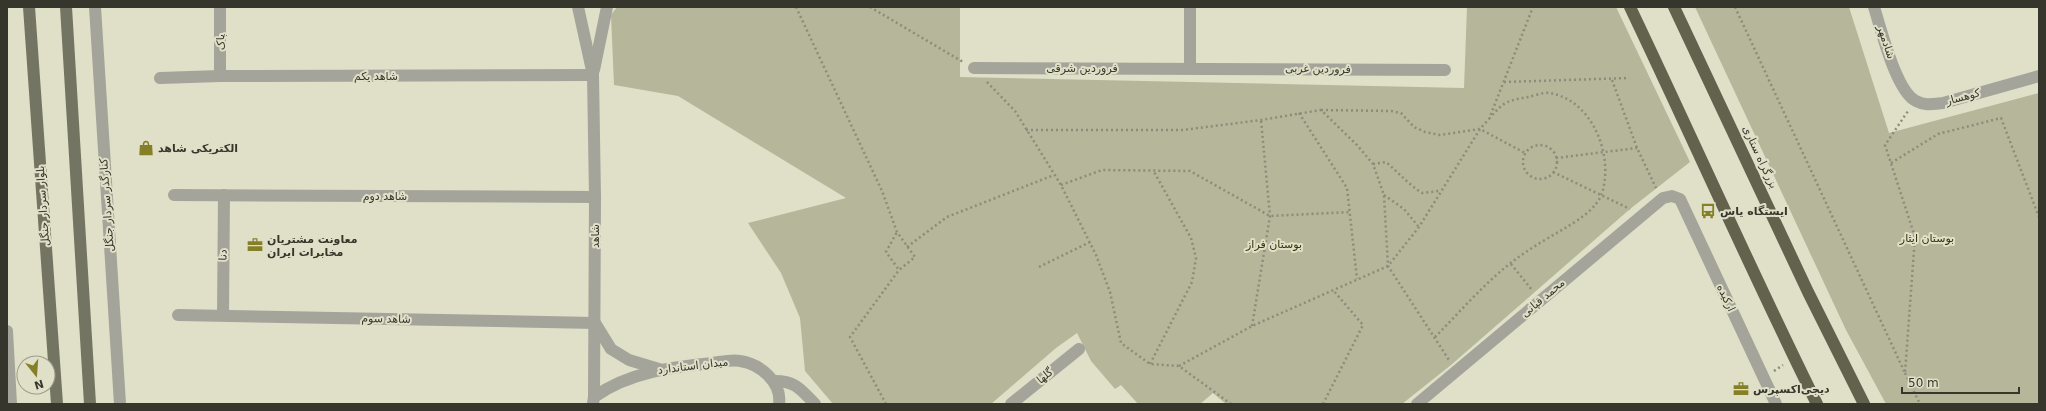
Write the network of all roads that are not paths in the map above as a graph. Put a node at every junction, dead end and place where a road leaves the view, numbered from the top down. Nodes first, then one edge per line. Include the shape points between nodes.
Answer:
1 (29, 7) edge
2 (66, 7) edge
3 (95, 7) edge
4 (220, 7) edge
5 (578, 7) edge
6 (607, 7) edge
7 (1190, 7) edge
8 (1630, 7) edge
9 (1674, 7) edge
10 (1874, 7) edge
11 (974, 68) road end
12 (1190, 68) junction
13 (1445, 70) dead end
14 (593, 75) junction
15 (220, 76) junction
16 (2039, 76) edge
17 (160, 78) dead end
18 (1915, 101) joint
19 (224, 195) junction
20 (174, 196) dead end
21 (1672, 196) joint
22 (595, 197) junction
23 (178, 315) dead end
24 (223, 315) junction
25 (595, 323) junction
26 (7, 331) edge
27 (1079, 349) dead end
28 (659, 369) junction
29 (775, 381) junction
30 (593, 400) edge
31 (11, 404) edge
32 (57, 404) edge
33 (90, 404) edge
34 (120, 404) edge
35 (779, 404) edge
36 (815, 404) edge
37 (1011, 404) edge
38 (1417, 404) edge
39 (1776, 404) edge
40 (1817, 404) edge
41 (1864, 404) edge

1 - 32 main road, بلوار سردار جنگل
2 - 33 main road
3 - 34 street, کنارگذر سردار جنگل
4 - 15 street, پاک
5 - 14 street, شاهد
6 - 14 street, شاهد
7 - 12 street
8 - 40 highway via 1770,311
9 - 41 highway, بزرگراه ستاری via 1808,292
10 - 18 street, شادمهر via 1897,78 1905,92
11 - 12 street, فروردین شرقی
12 - 13 street, فروردین غربی
14 - 15 street, شاهد یکم
14 - 22 street, شاهد
15 - 17 street, شاهد یکم
16 - 18 street, کوهسار via 1943,103 1927,105
19 - 20 street, شاهد دوم
19 - 22 street, شاهد دوم
19 - 24 street, دنا
21 - 38 street, محمد قپانی via 1663,198
21 - 39 street, ارکیده via 1680,199
22 - 25 street, شاهد
23 - 24 street, شاهد سوم
24 - 25 street, شاهد سوم
25 - 28 street via 611,349 629,360
25 - 30 street, شاهد
26 - 31 street
27 - 37 street, گلها
28 - 29 street, میدان استاندارد via 740,361 754,366
28 - 30 street, میدان استاندارد via 616,384
29 - 35 street via 780,398
29 - 36 street via 788,381

